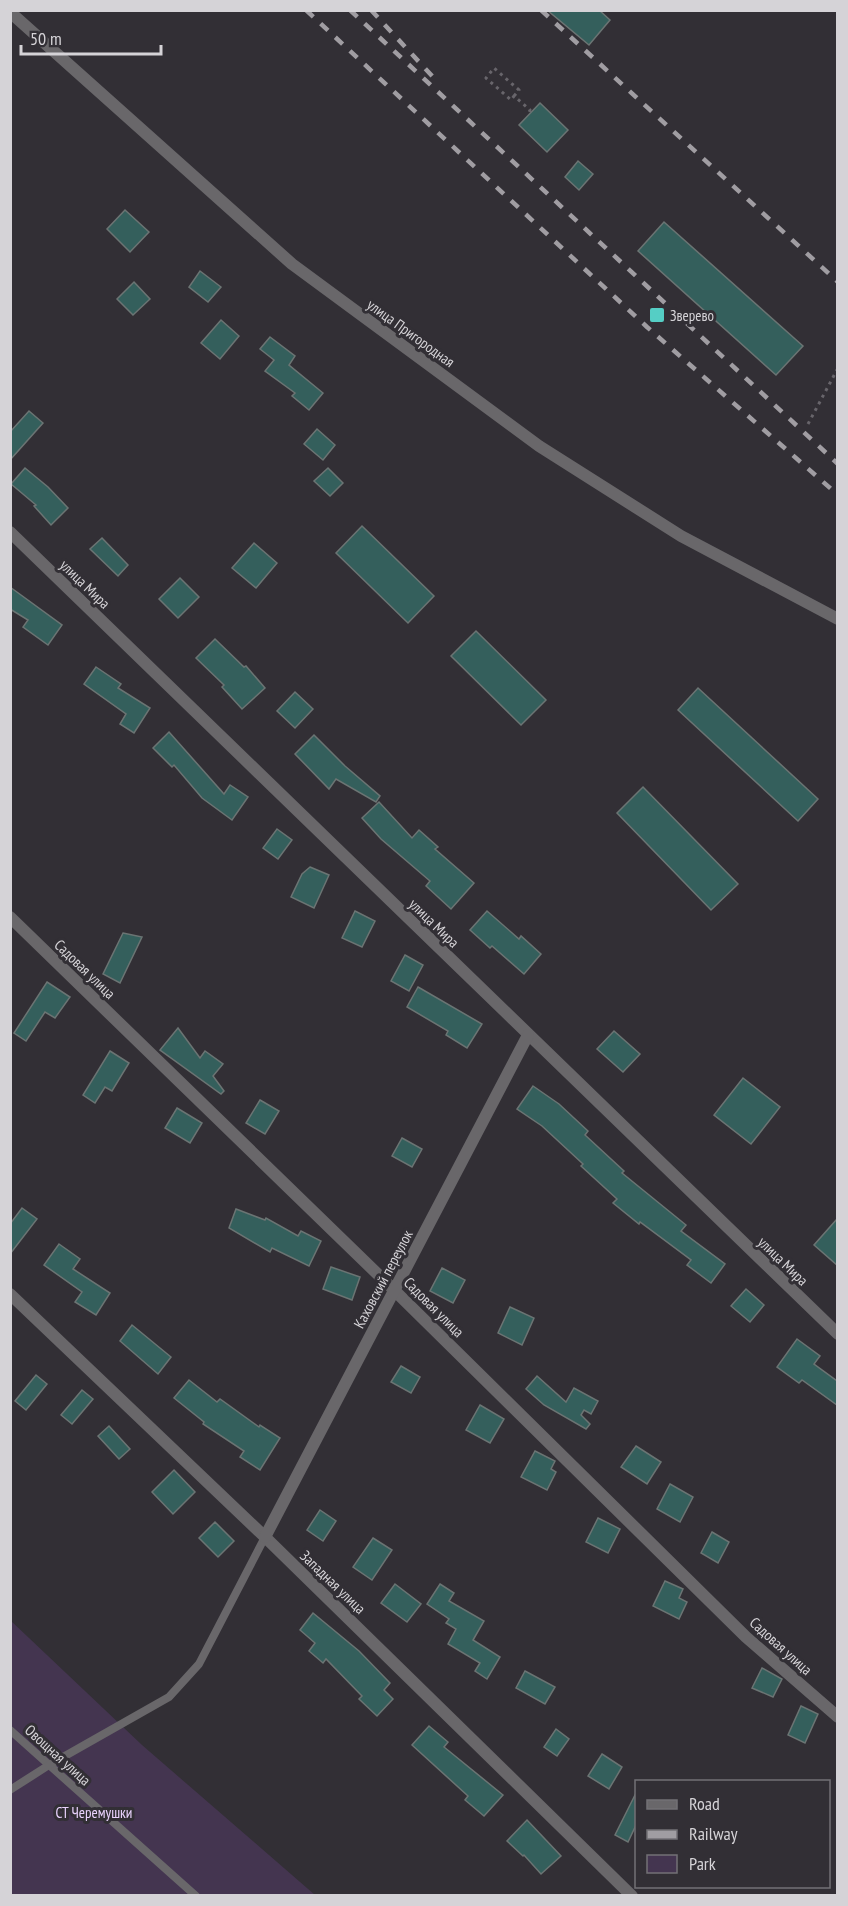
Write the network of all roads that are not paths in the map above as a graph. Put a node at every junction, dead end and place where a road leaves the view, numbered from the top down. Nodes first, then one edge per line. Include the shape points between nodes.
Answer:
1 (10, 12) edge
2 (10, 532) edge
3 (837, 619) edge
4 (10, 917) edge
5 (528, 1035) junction
6 (394, 1290) junction
7 (10, 1294) edge
8 (837, 1334) edge
9 (265, 1537) junction
10 (837, 1717) edge
11 (10, 1730) edge
12 (49, 1765) junction
13 (10, 1790) edge
14 (196, 1896) edge
15 (632, 1896) edge

1 - 3 street, улица Пригородная via 292,264 530,439 681,536
2 - 5 street, улица Мира
4 - 6 street, Садовая улица
5 - 6 street, Каховский переулок
5 - 8 street, улица Мира
6 - 9 street, Каховский переулок
6 - 10 street, Садовая улица via 746,1636
7 - 9 street, Западная улица
9 - 12 lane via 199,1664 169,1698
9 - 15 street, Западная улица
11 - 12 lane, Овощная улица
12 - 13 lane
12 - 14 lane, Овощная улица

